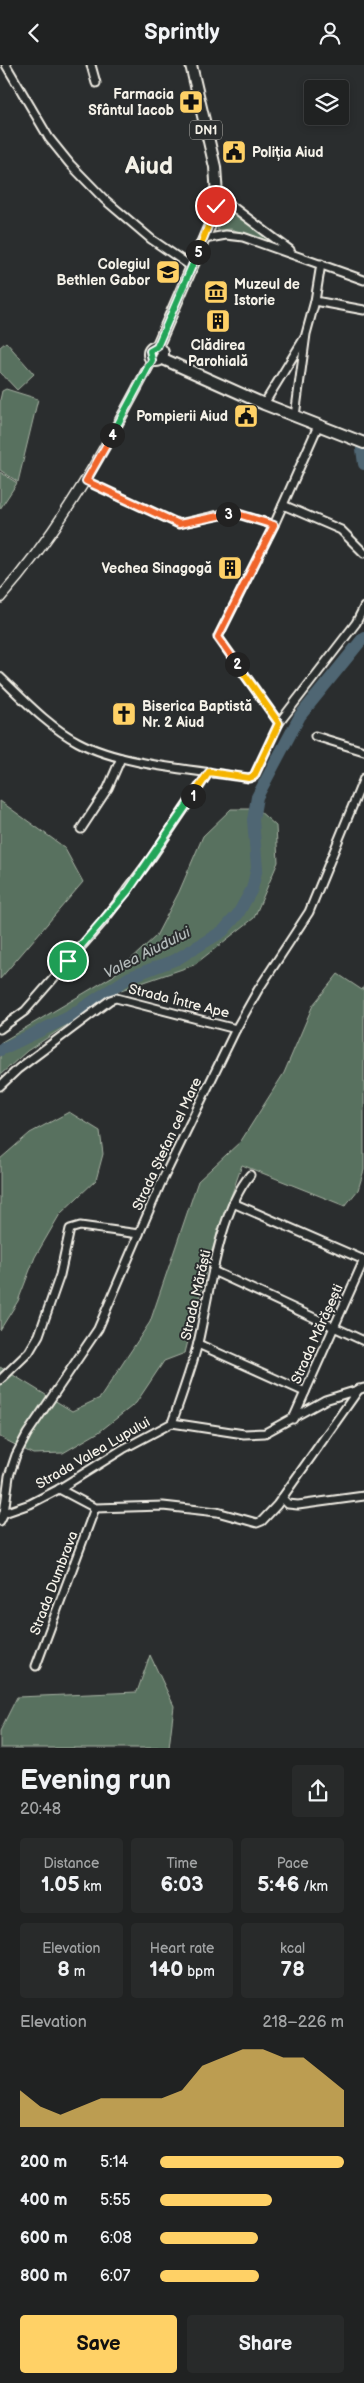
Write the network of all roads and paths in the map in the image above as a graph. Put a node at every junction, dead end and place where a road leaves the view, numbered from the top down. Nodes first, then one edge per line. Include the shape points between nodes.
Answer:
1 (6, 65) edge
2 (91, 65) edge
3 (193, 66) edge
4 (96, 83) dead end
5 (218, 195) junction
6 (204, 239) junction
7 (294, 254) junction
8 (321, 264) junction
9 (192, 267) junction
10 (364, 280) edge
11 (315, 301) junction
12 (364, 310) edge
13 (306, 334) junction
14 (156, 359) junction
15 (264, 404) junction
16 (295, 416) junction
17 (318, 426) junction
18 (364, 443) edge
19 (86, 481) junction
20 (283, 505) junction
21 (274, 525) junction
22 (364, 553) edge
23 (0, 598) edge
24 (364, 607) edge
25 (0, 677) edge
26 (279, 723) junction
27 (315, 736) dead end
28 (364, 751) edge
29 (121, 759) junction
30 (209, 772) junction
31 (364, 778) edge
32 (81, 829) dead end
33 (0, 1029) edge
34 (236, 1029) junction
35 (0, 1086) edge
36 (250, 1175) dead end
37 (233, 1203) junction
38 (139, 1234) junction
39 (364, 1260) edge
40 (213, 1271) junction
41 (334, 1327) junction
42 (364, 1341) edge
43 (198, 1345) junction
44 (0, 1380) edge
45 (362, 1389) edge
46 (305, 1392) junction
47 (293, 1419) junction
48 (172, 1423) junction
49 (59, 1489) junction
50 (364, 1496) edge
51 (282, 1498) junction
52 (95, 1508) junction
53 (4, 1513) junction
54 (0, 1521) edge
55 (36, 1666) dead end

1 - 9 street via 50,138 88,183 151,239
2 - 4 street
3 - 5 main road, DN1
5 - 6 main road, DN1
5 - 7 street
6 - 7 street via 234,235
6 - 9 main road, DN1
7 - 8 street
8 - 10 street
8 - 11 street
9 - 14 main road, DN1 via 157,347 162,352
11 - 12 street
11 - 13 street
13 - 15 street
13 - 16 street
14 - 15 main road
14 - 19 main road
15 - 16 main road
16 - 17 main road
17 - 18 main road
17 - 20 street
19 - 21 street via 179,524 227,513
19 - 23 main road via 50,536
20 - 21 street
20 - 22 street via 341,531
21 - 26 street via 218,637
24 - 26 street via 356,623
25 - 29 street via 68,736
26 - 30 street via 254,776
27 - 28 street
29 - 30 street
29 - 32 street via 108,788
30 - 33 street via 147,864 102,923 24,1011
31 - 34 street, Strada Ștefan cel Mare via 308,912
34 - 35 street, Strada Între Ape via 116,998 18,1069
34 - 38 street, Strada Ștefan cel Mare
36 - 37 street, Strada Mărăști
37 - 39 street
37 - 40 street, Strada Mărăști
38 - 44 street via 80,1226 70,1229 60,1275 39,1335 29,1352
38 - 53 street, Strada Ștefan cel Mare via 98,1329 16,1455 9,1476
39 - 41 street, Strada Mărășești
40 - 41 street
40 - 43 street, Strada Mărăști
41 - 42 street
41 - 46 street, Strada Mărășești
43 - 46 street
43 - 48 street, Strada Mărăști
45 - 47 street, Strada Valea Lupului via 325,1400
45 - 51 street
46 - 47 street, Strada Mărășești
47 - 48 street, Strada Valea Lupului via 258,1434
48 - 49 street, Strada Valea Lupului
49 - 52 street
49 - 53 street, Strada Valea Lupului
50 - 51 street via 298,1505 288,1504
51 - 52 street via 257,1523 217,1512 163,1507
52 - 55 street, Strada Dumbrava
53 - 54 street, Strada Ștefan cel Mare

